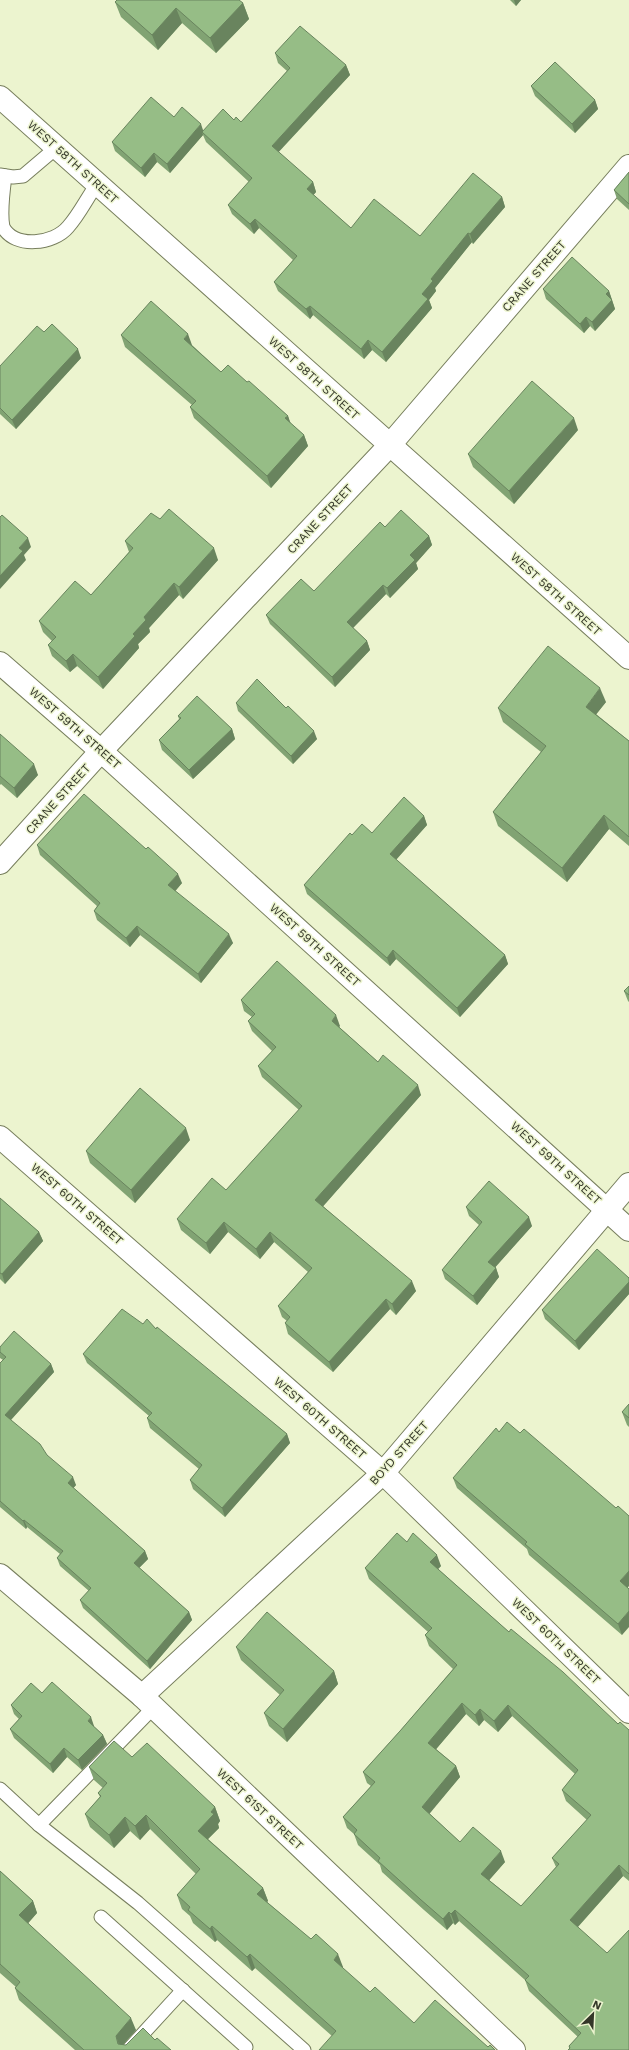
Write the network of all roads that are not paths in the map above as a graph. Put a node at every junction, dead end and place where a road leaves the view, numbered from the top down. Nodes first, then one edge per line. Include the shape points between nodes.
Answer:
1 (0, 97) edge
2 (56, 148) junction
3 (629, 166) edge
4 (3, 175) edge
5 (97, 184) junction
6 (1, 228) edge
7 (390, 446) junction
8 (629, 658) edge
9 (0, 663) edge
10 (101, 752) junction
11 (0, 863) edge
12 (0, 1137) edge
13 (629, 1184) edge
14 (607, 1210) junction
15 (629, 1230) edge
16 (383, 1473) junction
17 (0, 1575) edge
18 (148, 1702) junction
19 (629, 1712) edge
20 (0, 1789) edge
21 (39, 1825) junction
22 (101, 1917) dead end
23 (183, 1990) junction
24 (246, 2047) dead end
25 (128, 2050) edge
26 (304, 2050) edge
27 (514, 2050) edge

1 - 2 street, WEST 58TH STREET
2 - 4 lane via 23,176
2 - 5 street, WEST 58TH STREET
3 - 7 street, CRANE STREET
4 - 6 lane
5 - 6 lane via 67,228 50,240 28,242 11,236
5 - 7 street, WEST 58TH STREET
7 - 8 street, WEST 58TH STREET
7 - 10 street, CRANE STREET
9 - 10 street, WEST 59TH STREET
10 - 11 street, CRANE STREET
10 - 14 street, WEST 59TH STREET
12 - 16 street, WEST 60TH STREET
13 - 14 street, BOYD STREET
14 - 15 street, WEST 59TH STREET
14 - 16 street, BOYD STREET
16 - 18 street, BOYD STREET
16 - 19 street, WEST 60TH STREET
17 - 18 street, WEST 61ST STREET
18 - 21 lane
18 - 27 street, WEST 61ST STREET
20 - 21 lane
21 - 26 lane via 138,1903
22 - 23 lane
23 - 24 lane
23 - 25 lane

